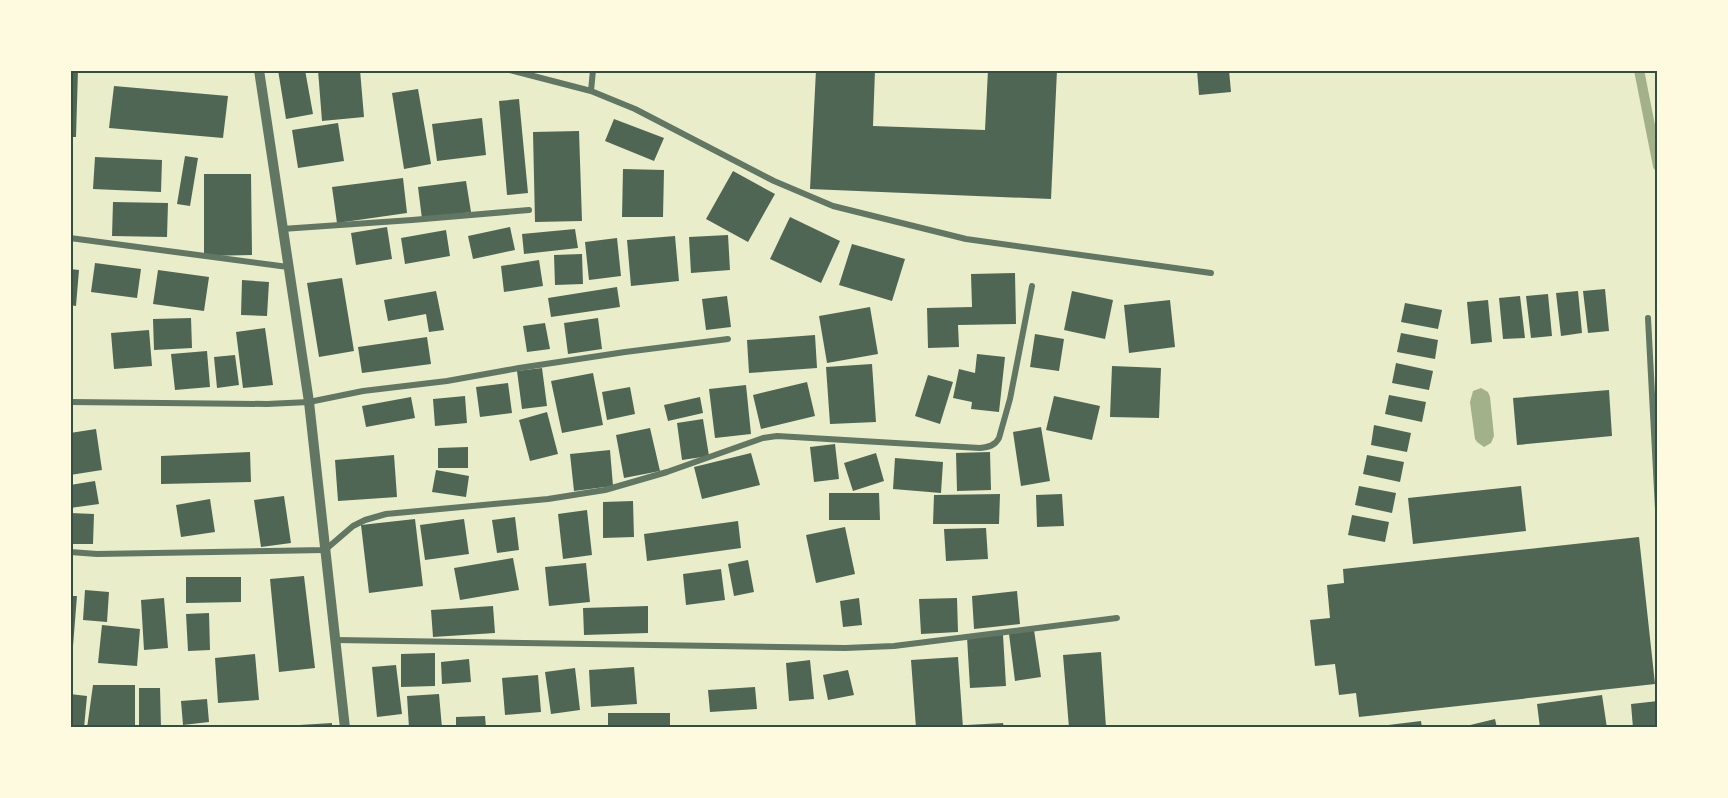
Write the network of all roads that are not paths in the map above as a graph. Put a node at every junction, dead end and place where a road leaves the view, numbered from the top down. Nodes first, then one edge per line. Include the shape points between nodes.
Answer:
1 (259, 70) edge
2 (510, 70) edge
3 (593, 70) edge
4 (591, 91) junction
5 (529, 210) dead end
6 (282, 229) junction
7 (70, 238) edge
8 (288, 267) junction
9 (1211, 273) dead end
10 (1032, 286) dead end
11 (1648, 318) dead end
12 (728, 339) dead end
13 (70, 402) edge
14 (309, 402) junction
15 (1658, 509) edge
16 (325, 550) junction
17 (70, 552) edge
18 (1117, 618) dead end
19 (336, 640) junction
20 (345, 728) edge

1 - 6 street
2 - 4 street
3 - 4 street
4 - 9 street via 833,206 966,239
5 - 6 street
6 - 8 street
7 - 8 street
8 - 14 street
10 - 16 street via 1010,399 997,443 990,447 763,438 605,490 386,514 353,526
11 - 15 street
12 - 14 street
13 - 14 street
14 - 16 street
16 - 17 street
16 - 19 street
18 - 19 street via 894,646 845,648
19 - 20 street

